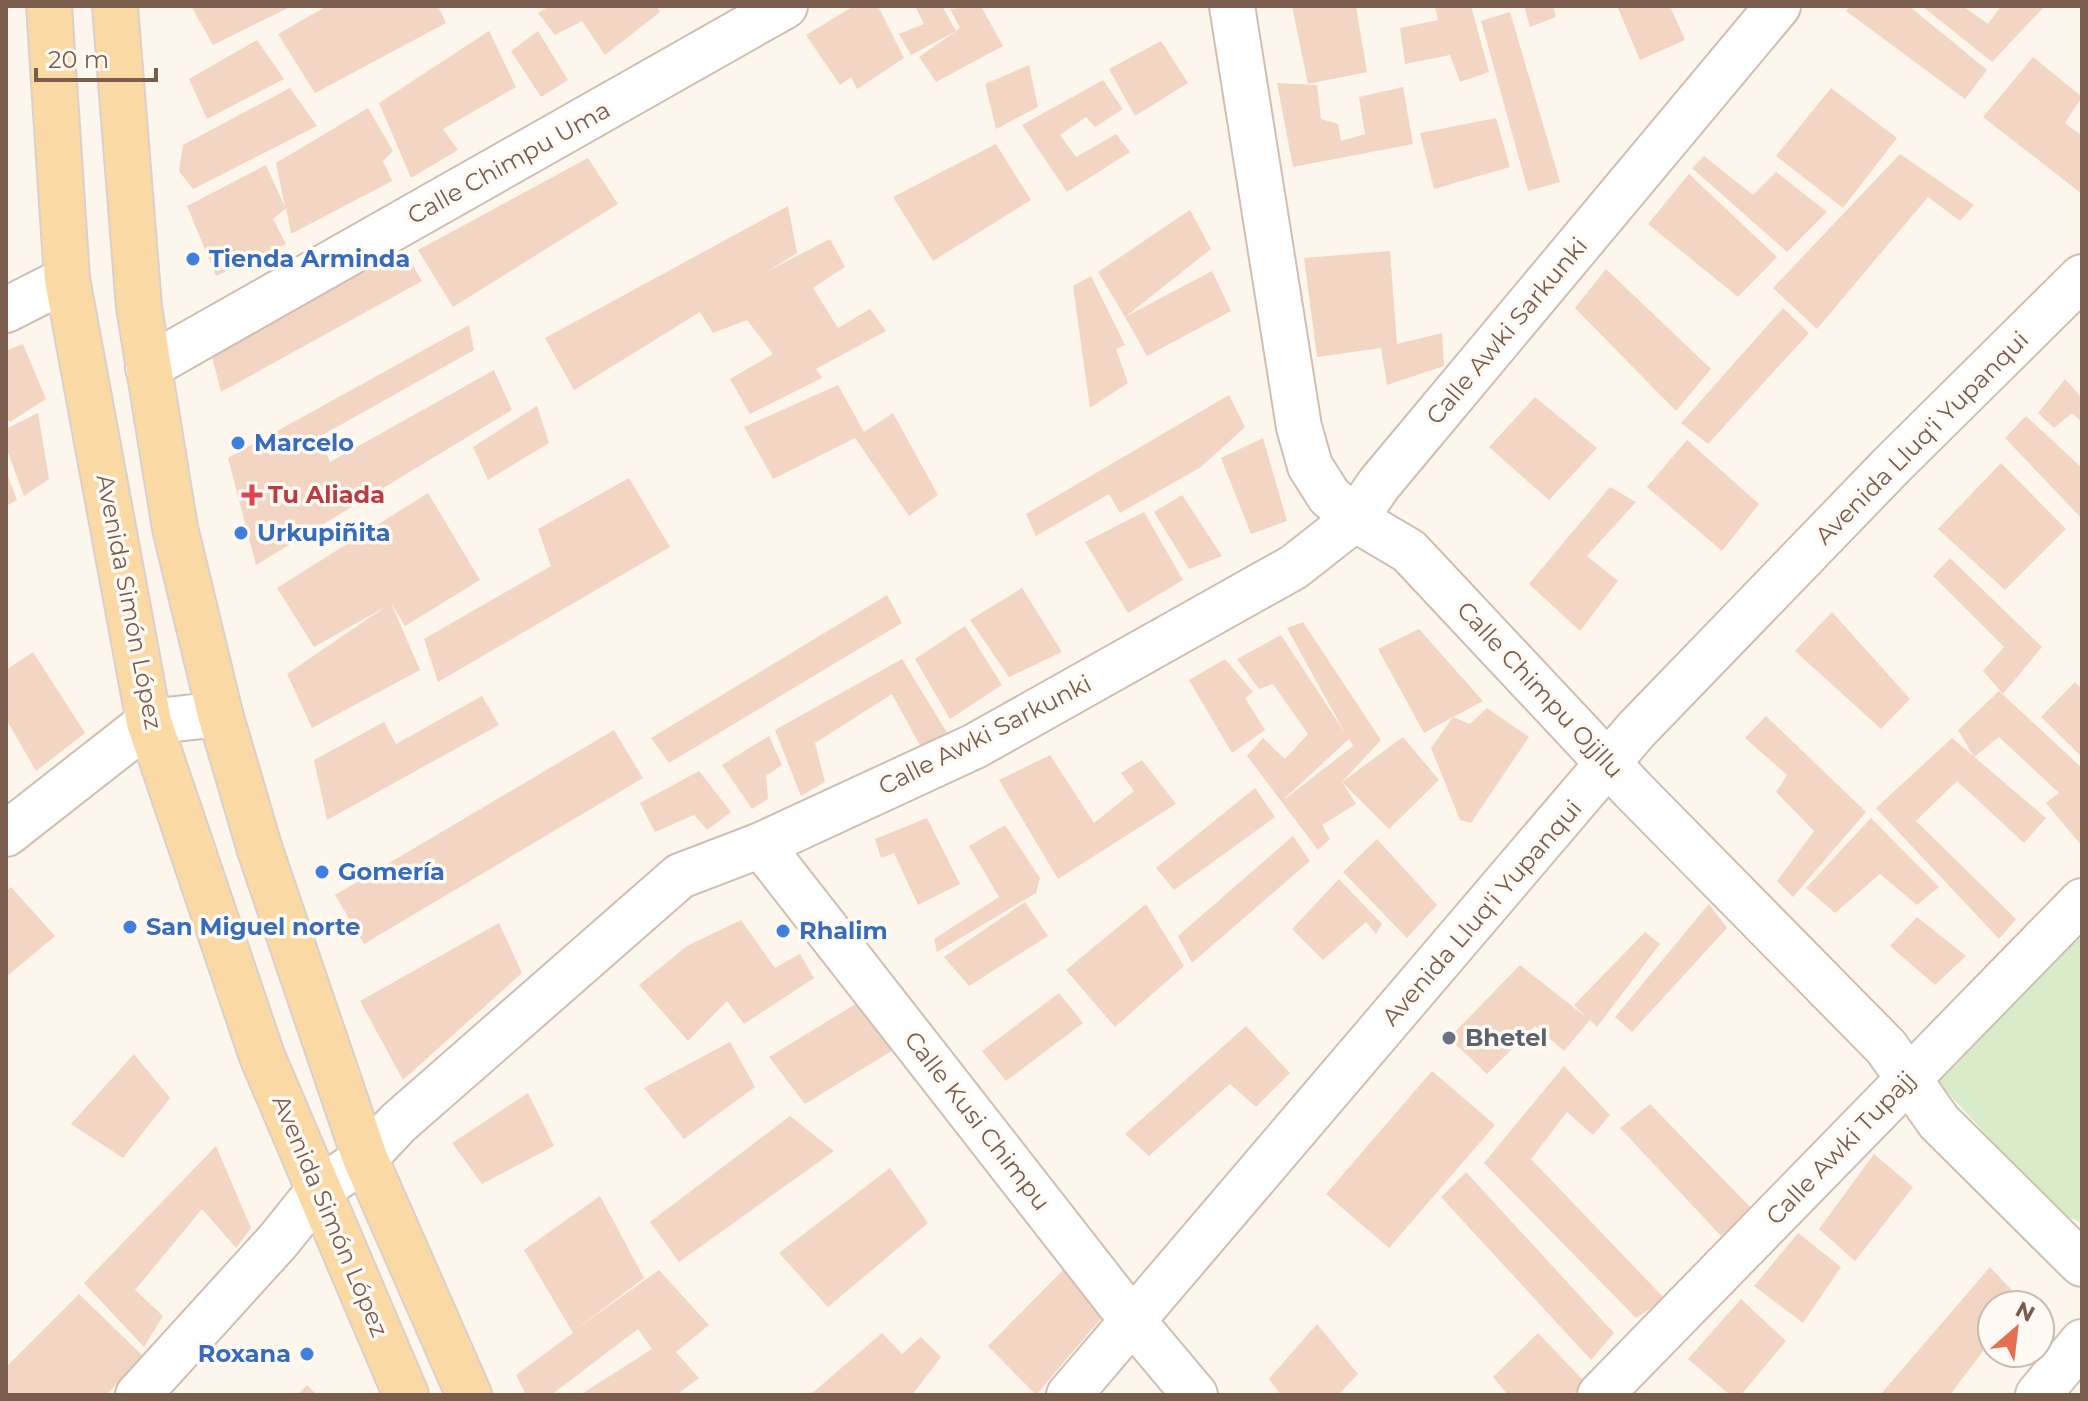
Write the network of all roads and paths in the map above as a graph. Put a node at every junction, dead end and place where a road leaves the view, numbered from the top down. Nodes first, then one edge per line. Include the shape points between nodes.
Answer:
1 (49, 6) edge
2 (115, 6) edge
3 (785, 6) edge
4 (1232, 6) edge
5 (1778, 6) edge
6 (2082, 277) edge
7 (67, 279) junction
8 (6, 310) edge
9 (148, 367) junction
10 (1355, 519) junction
11 (220, 714) junction
12 (149, 722) junction
13 (1610, 763) junction
14 (6, 834) edge
15 (761, 845) junction
16 (2082, 901) edge
17 (1907, 1081) junction
18 (365, 1158) junction
19 (319, 1190) junction
20 (2082, 1264) edge
21 (1132, 1320) junction
22 (2082, 1342) edge
23 (138, 1395) edge
24 (406, 1395) edge
25 (469, 1395) edge
26 (1069, 1395) edge
27 (1195, 1395) edge
28 (1600, 1395) edge
29 (2038, 1395) edge

1 - 7 main road, Avenida Simón López
2 - 9 main road via 132,258
3 - 9 street, Calle Chimpu Uma
4 - 10 street, Calle Chimpu Ojjllu via 1299,427 1310,466 1329,496
5 - 10 street, Calle Awki Sarkunki
6 - 13 street, Avenida Lluq'i Yupanqui via 1892,465
7 - 8 street
7 - 12 main road, Avenida Simón López
9 - 11 main road via 175,528
10 - 13 street, Calle Chimpu Ojjllu via 1409,551
10 - 15 street, Calle Awki Sarkunki via 1294,567 975,746
11 - 12 street
11 - 18 main road via 260,850
12 - 14 street
12 - 19 main road, Avenida Simón López via 262,1056
13 - 17 street, Calle Chimpu Ojjllu via 1886,1047
13 - 21 street, Avenida Lluq'i Yupanqui
15 - 18 street, Calle Awki Sarkunki via 680,876 398,1123
15 - 21 street, Calle Kusi Chimpu
16 - 17 street, Calle Awki Tupajj
17 - 20 street, Calle Chimpu Ojjllu via 1939,1122
17 - 28 street, Calle Awki Tupajj
18 - 19 street, Calle Awki Sarkunki
18 - 25 main road
19 - 23 street, Calle Awki Sarkunki
19 - 24 main road, Avenida Simón López
21 - 26 street, Avenida Lluq'i Yupanqui
21 - 27 street, Calle Kusi Chimpu
22 - 29 street

